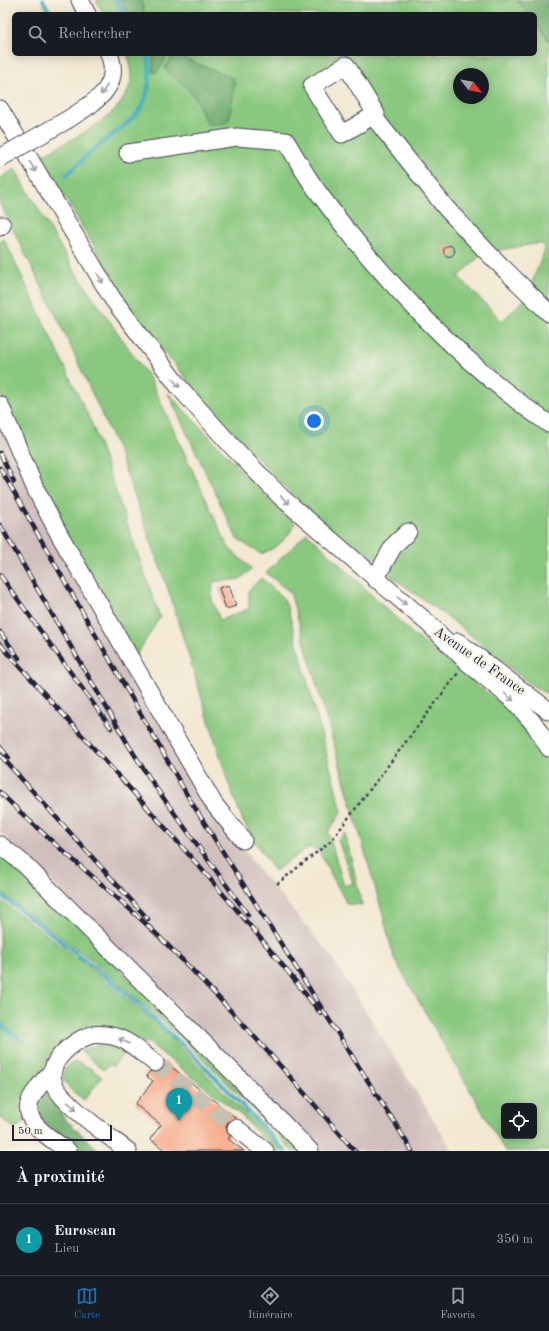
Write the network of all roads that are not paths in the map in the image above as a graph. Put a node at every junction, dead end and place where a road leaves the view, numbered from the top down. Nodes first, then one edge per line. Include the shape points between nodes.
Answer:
1 (80, 0) edge
2 (86, 12) edge
3 (110, 56) edge
4 (0, 109) edge
5 (373, 116) dead end
6 (128, 153) dead end
7 (0, 158) edge
8 (549, 313) edge
9 (0, 405) edge
10 (549, 424) edge
11 (408, 532) dead end
12 (375, 579) junction
13 (429, 624) junction
14 (549, 711) edge
15 (549, 748) edge
16 (243, 840) dead end
17 (0, 844) edge
18 (156, 1064) tunnel mouth
19 (52, 1071) junction
20 (236, 1128) tunnel mouth
21 (68, 1151) edge
22 (128, 1151) edge
23 (265, 1151) edge
24 (310, 1151) edge

1 - 2 lane
3 -> 7 lane, bridge via 113,69 111,80 97,100
4 -> 12 lane via 112,298 160,363 198,409 262,478
5 - 8 lane via 446,208
6 - 10 lane via 237,137 286,141 317,191 357,244 414,306 475,366
9 - 16 lane via 35,488 63,540 214,804
11 - 12 lane via 394,545
12 -> 13 lane
13 - 14 lane, Avenue de France via 483,659
13 -> 15 lane via 467,662 524,712
17 - 24 lane via 29,869
18 -> 19 lane via 128,1043 112,1036 92,1035 77,1042 62,1054
19 - 21 lane via 32,1096 30,1117 37,1127
19 -> 22 lane via 54,1084 67,1102
20 - 23 lane

